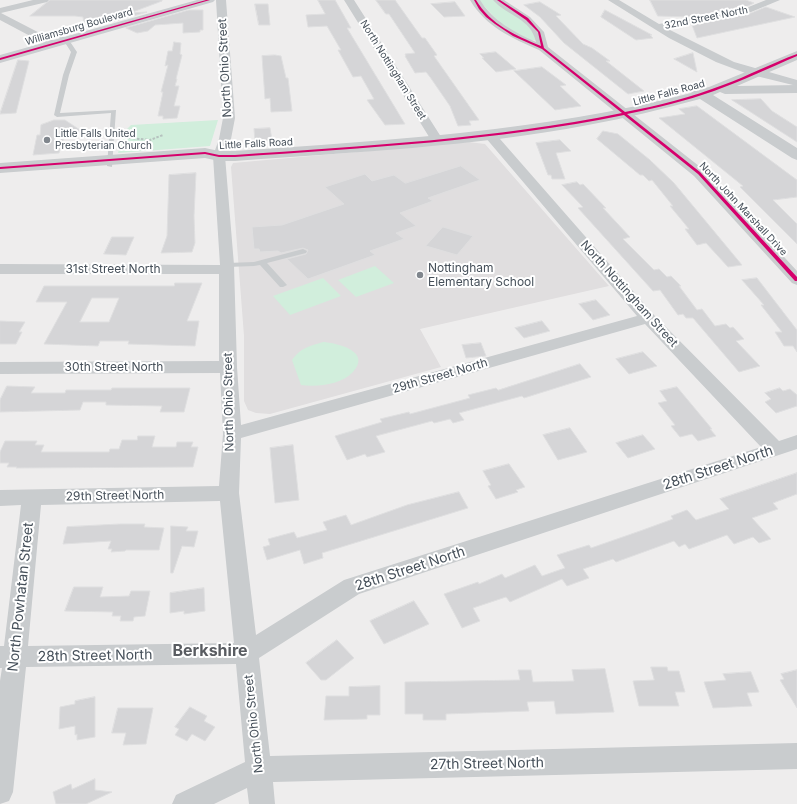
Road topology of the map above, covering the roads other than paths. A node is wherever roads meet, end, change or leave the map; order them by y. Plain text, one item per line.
1 (44, 0) edge
2 (193, 0) edge
3 (209, 0) edge
4 (221, 0) edge
5 (348, 0) edge
6 (475, 0) edge
7 (498, 0) edge
8 (613, 0) edge
9 (775, 0) edge
10 (0, 11) edge
11 (0, 16) edge
12 (658, 27) junction
13 (57, 41) junction
14 (543, 48) junction
15 (797, 49) edge
16 (0, 55) edge
17 (797, 55) edge
18 (0, 59) edge
19 (751, 71) junction
20 (797, 83) edge
21 (797, 89) edge
22 (699, 92) junction
23 (623, 112) junction
24 (489, 134) junction
25 (437, 140) junction
26 (797, 155) edge
27 (219, 156) junction
28 (110, 163) junction
29 (0, 168) edge
30 (0, 174) edge
31 (303, 251) dead end
32 (262, 262) junction
33 (227, 267) junction
34 (0, 269) edge
35 (797, 280) edge
36 (283, 285) dead end
37 (648, 318) junction
38 (228, 367) junction
39 (0, 368) edge
40 (232, 434) junction
41 (797, 442) edge
42 (775, 449) junction
43 (229, 493) junction
44 (0, 498) edge
45 (32, 498) junction
46 (247, 653) junction
47 (7, 658) edge
48 (797, 756) edge
49 (259, 770) junction
50 (0, 792) edge
51 (185, 804) edge
52 (262, 804) edge

1 - 10 street
2 - 13 main road, Williamsburg Boulevard
3 - 13 main road, Williamsburg Boulevard
4 - 27 street, North Ohio Street
5 - 25 street, North Nottingham Street
6 - 14 street, North John Marshall Drive
7 - 14 street
8 - 12 street
9 - 12 street, 32nd Street North
11 - 13 street
12 - 19 street
13 - 16 main road, Williamsburg Boulevard
13 - 18 main road, Williamsburg Boulevard
13 - 28 lane
14 - 23 street, North John Marshall Drive
15 - 19 street
17 - 19 street
19 - 20 street
19 - 22 street, Little Falls Road
21 - 22 street
22 - 23 street, Little Falls Road
22 - 26 street
23 - 24 street, Little Falls Road
23 - 35 street, North John Marshall Drive
24 - 25 street, Little Falls Road
24 - 37 street, North Nottingham Street
25 - 27 street, Little Falls Road
27 - 28 street, Little Falls Road
27 - 33 street, North Ohio Street
28 - 29 street, Little Falls Road
28 - 30 street, Little Falls Road
31 - 32 lane
32 - 33 lane
32 - 36 lane
33 - 34 street, 31st Street North
33 - 38 street, North Ohio Street
37 - 40 street, 29th Street North
37 - 42 street, North Nottingham Street
38 - 39 street, 30th Street North
38 - 40 street, North Ohio Street
40 - 43 street, North Ohio Street
41 - 42 street, 28th Street North
42 - 46 street, 28th Street North
43 - 45 street, 29th Street North
43 - 46 street, North Ohio Street
44 - 45 street, 29th Street North
45 - 47 street, North Powhatan Street
46 - 47 street, 28th Street North
46 - 49 street, North Ohio Street
47 - 50 street, North Powhatan Street
48 - 49 street, 27th Street North
49 - 51 street, 27th Street North
49 - 52 street, North Ohio Street

